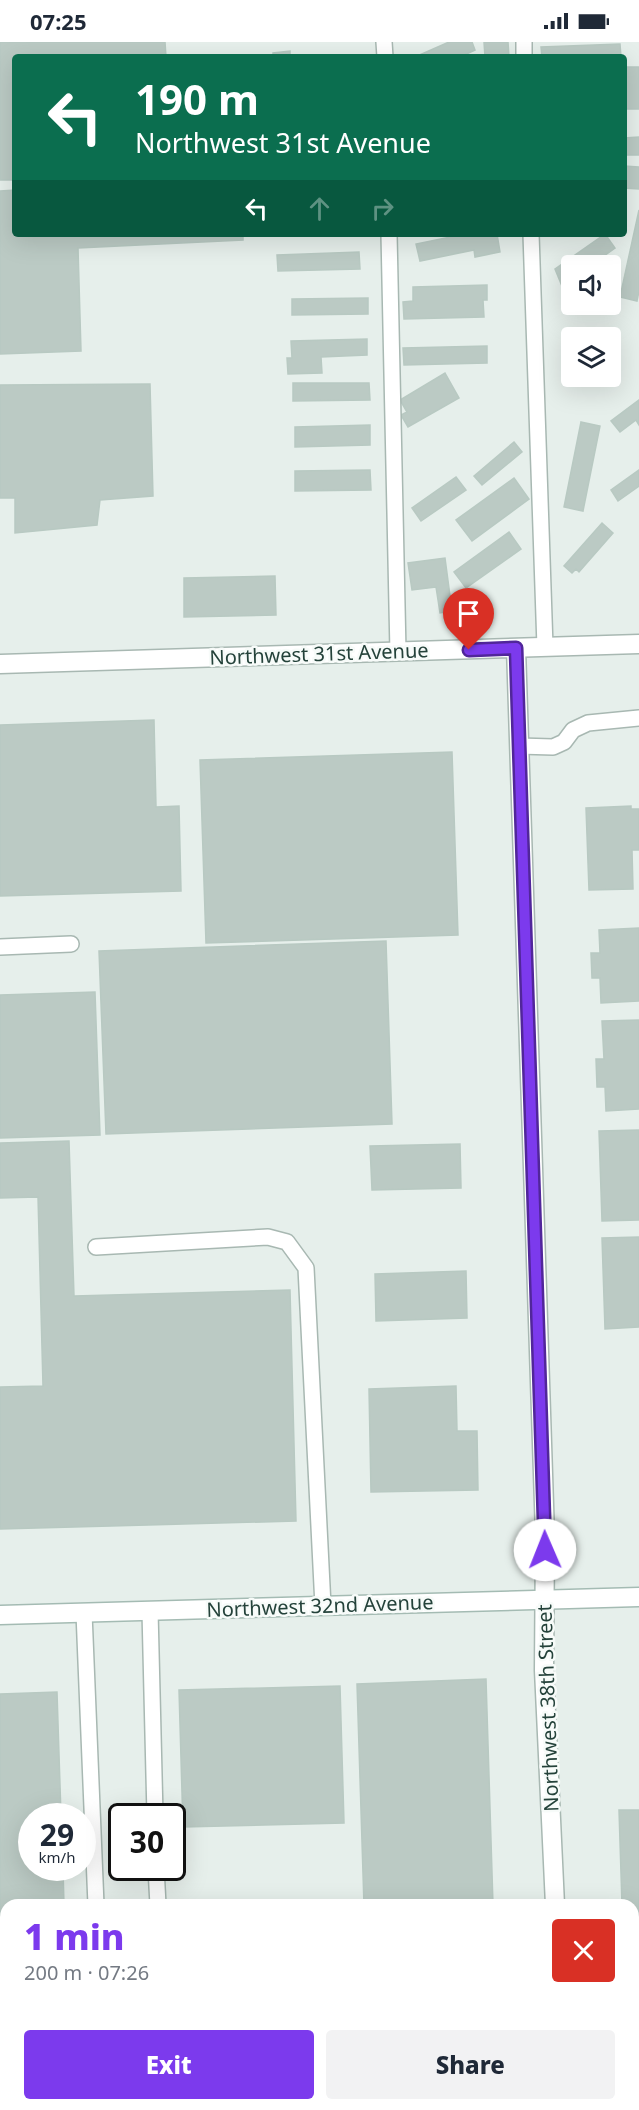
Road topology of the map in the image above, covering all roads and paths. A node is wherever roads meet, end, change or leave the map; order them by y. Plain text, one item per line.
1 (388, 237) edge
2 (531, 237) edge
3 (639, 644) edge
4 (545, 647) junction
5 (516, 648) junction
6 (398, 652) junction
7 (0, 664) edge
8 (639, 718) edge
9 (519, 746) junction
10 (71, 944) dead end
11 (0, 947) edge
12 (96, 1247) dead end
13 (639, 1597) edge
14 (545, 1600) junction
15 (323, 1606) junction
16 (150, 1611) junction
17 (84, 1613) junction
18 (0, 1615) edge
19 (155, 1803) edge
20 (157, 1881) edge
21 (96, 1899) edge
22 (158, 1899) edge
23 (555, 1899) edge

1 - 6 lane
2 - 4 lane
3 - 4 street, Northwest 31st Avenue
4 - 5 street, Northwest 31st Avenue
5 - 6 street, Northwest 31st Avenue
5 - 9 street, Northwest 38th Street
6 - 7 street, Northwest 31st Avenue
8 - 9 lane
9 - 14 street, Northwest 38th Street
10 - 11 lane
12 - 15 lane
13 - 14 street, Northwest 32nd Avenue
14 - 15 street, Northwest 32nd Avenue
14 - 23 street, Northwest 38th Street
15 - 16 street, Northwest 32nd Avenue
16 - 17 street, Northwest 32nd Avenue
16 - 19 lane
17 - 18 street, Northwest 32nd Avenue
17 - 21 lane
20 - 22 lane

